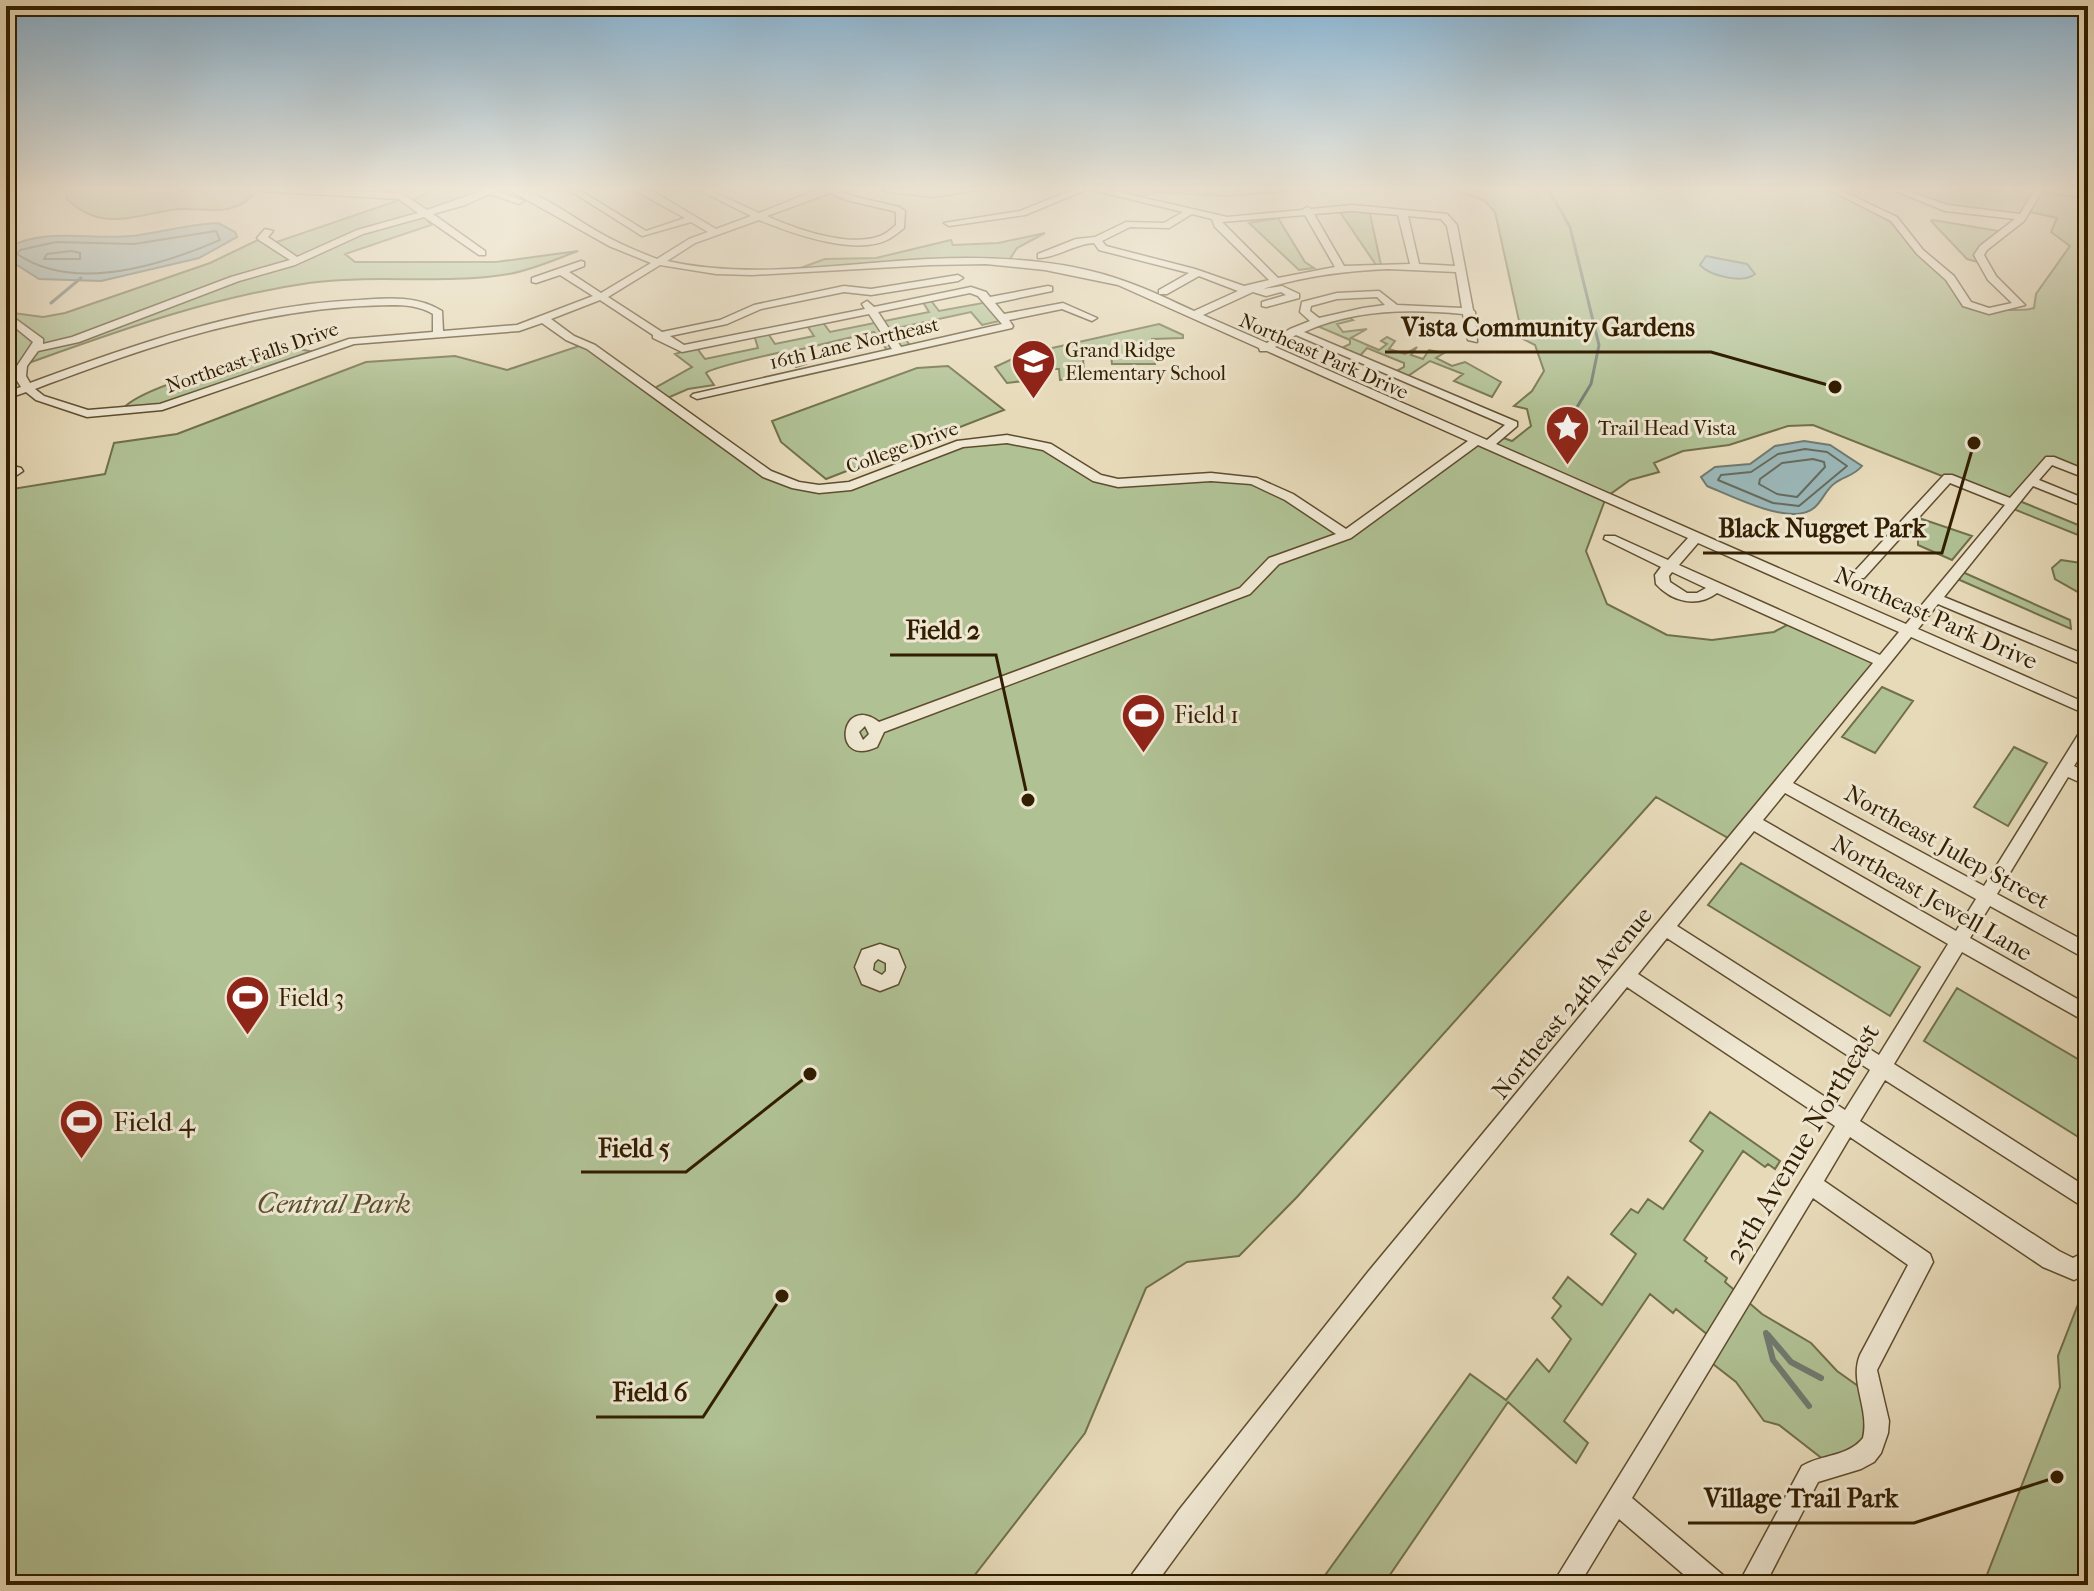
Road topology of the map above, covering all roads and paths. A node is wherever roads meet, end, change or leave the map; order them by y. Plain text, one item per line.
1 (293, 262) edge
2 (649, 262) edge
3 (651, 262) edge
4 (658, 262) edge
5 (933, 262) edge
6 (983, 262) edge
7 (1156, 262) edge
8 (1256, 262) edge
9 (1337, 262) edge
10 (1414, 262) edge
11 (1459, 262) edge
12 (1932, 262) edge
13 (1983, 262) edge
14 (581, 264) dead end
15 (655, 264) junction
16 (1415, 266) junction
17 (1340, 267) junction
18 (1460, 269) junction
19 (561, 271) junction
20 (1197, 273) junction
21 (958, 278) dead end
22 (536, 280) dead end
23 (1274, 280) junction
24 (1245, 288) junction
25 (1048, 289) dead end
26 (859, 292) junction
27 (1163, 292) dead end
28 (600, 297) junction
29 (988, 301) junction
30 (1266, 304) dead end
31 (1393, 307) junction
32 (871, 309) junction
33 (1470, 312) junction
34 (6, 315) edge
35 (1192, 315) junction
36 (1002, 318) junction
37 (1092, 318) dead end
38 (544, 319) junction
39 (1316, 321) junction
40 (12, 326) edge
41 (1294, 331) junction
42 (438, 332) junction
43 (657, 336) junction
44 (1473, 340) dead end
45 (37, 348) junction
46 (1265, 348) junction
47 (899, 351) junction
48 (27, 388) junction
49 (6, 396) edge
50 (697, 396) dead end
51 (1480, 442) junction
52 (2088, 475) edge
53 (2031, 481) junction
54 (2013, 504) junction
55 (2088, 504) edge
56 (1346, 535) junction
57 (1696, 537) junction
58 (1610, 539) dead end
59 (1670, 565) junction
60 (1859, 575) dead end
61 (1716, 586) junction
62 (1935, 598) junction
63 (1908, 630) junction
64 (1883, 662) junction
65 (2088, 662) edge
66 (2088, 710) edge
67 (878, 728) dead end
68 (2088, 731) edge
69 (2066, 769) junction
70 (2088, 780) edge
71 (1782, 784) junction
72 (1752, 822) junction
73 (1987, 896) junction
74 (1665, 927) junction
75 (1959, 941) junction
76 (2088, 952) edge
77 (1626, 976) junction
78 (2088, 1015) edge
79 (1880, 1066) junction
80 (1846, 1123) junction
81 (1810, 1183) junction
82 (2088, 1200) edge
83 (2081, 1265) edge
84 (1617, 1501) junction
85 (1140, 1585) edge
86 (1565, 1585) edge
87 (1715, 1585) edge
88 (1751, 1585) edge

1 - 45 street
2 - 15 street, Northeast Park Drive
3 - 15 street, Northeast Park Drive
4 - 15 street, Northeast Falls Drive
5 - 15 street, Northeast Park Drive
6 - 35 street, Northeast Park Drive
7 - 20 street
8 - 23 street
9 - 17 street
10 - 16 street
11 - 18 street
12 - 13 street
14 - 19 street
15 - 28 street, Northeast Falls Drive
16 - 17 street
16 - 18 street
17 - 23 street
18 - 33 street
19 - 22 street
19 - 28 street
20 - 24 street
20 - 27 street
21 - 26 street
23 - 24 street
24 - 30 street
24 - 35 street
25 - 29 street
26 - 32 street
26 - 43 street
28 - 38 street, Northeast Falls Drive
28 - 43 street
29 - 32 street
29 - 36 street
31 - 33 street
31 - 39 street
31 - 39 street
32 - 43 street
32 - 47 street
33 - 44 street
34 - 40 street
35 - 46 street, Northeast Park Drive
36 - 37 street
36 - 47 street, 16th Lane Northeast
38 - 42 street, Northeast Falls Drive
38 - 56 street, College Drive
39 - 41 street
40 - 45 street
41 - 46 street
41 - 51 street
42 - 48 street, Northeast Falls Drive
42 - 48 street
45 - 48 street
46 - 51 street, Northeast Park Drive
47 - 50 street, 16th Lane Northeast
48 - 49 street
51 - 56 street
51 - 57 street, Northeast Park Drive
52 - 53 street, Northeast 24th Avenue
53 - 54 street, Northeast 24th Avenue
53 - 55 street
54 - 60 street
54 - 62 street, Northeast 24th Avenue
56 - 67 street
57 - 59 street
57 - 63 street, Northeast Park Drive
58 - 59 street
59 - 61 street
59 - 61 street
61 - 64 street
62 - 63 street, Northeast 24th Avenue
62 - 65 street
63 - 64 street, Northeast 24th Avenue
63 - 66 street, Northeast Park Drive
64 - 71 street, Northeast 24th Avenue
68 - 69 street, 25th Avenue Northeast
69 - 70 street
69 - 73 street, 25th Avenue Northeast
71 - 72 street, Northeast 24th Avenue
71 - 73 street, Northeast Julep Street
72 - 74 street, Northeast 24th Avenue
72 - 75 street, Northeast Jewell Lane
73 - 75 street, 25th Avenue Northeast
73 - 76 street, Northeast Julep Street
74 - 77 street, Northeast 24th Avenue
74 - 79 street
75 - 78 street, Northeast Jewell Lane
75 - 79 street, 25th Avenue Northeast
77 - 80 street
77 - 85 street, Northeast 24th Avenue
79 - 80 street, 25th Avenue Northeast
79 - 82 street
80 - 81 street, 25th Avenue Northeast
80 - 83 street
81 - 84 street, 25th Avenue Northeast
81 - 88 street
84 - 86 street, 25th Avenue Northeast
84 - 87 street

